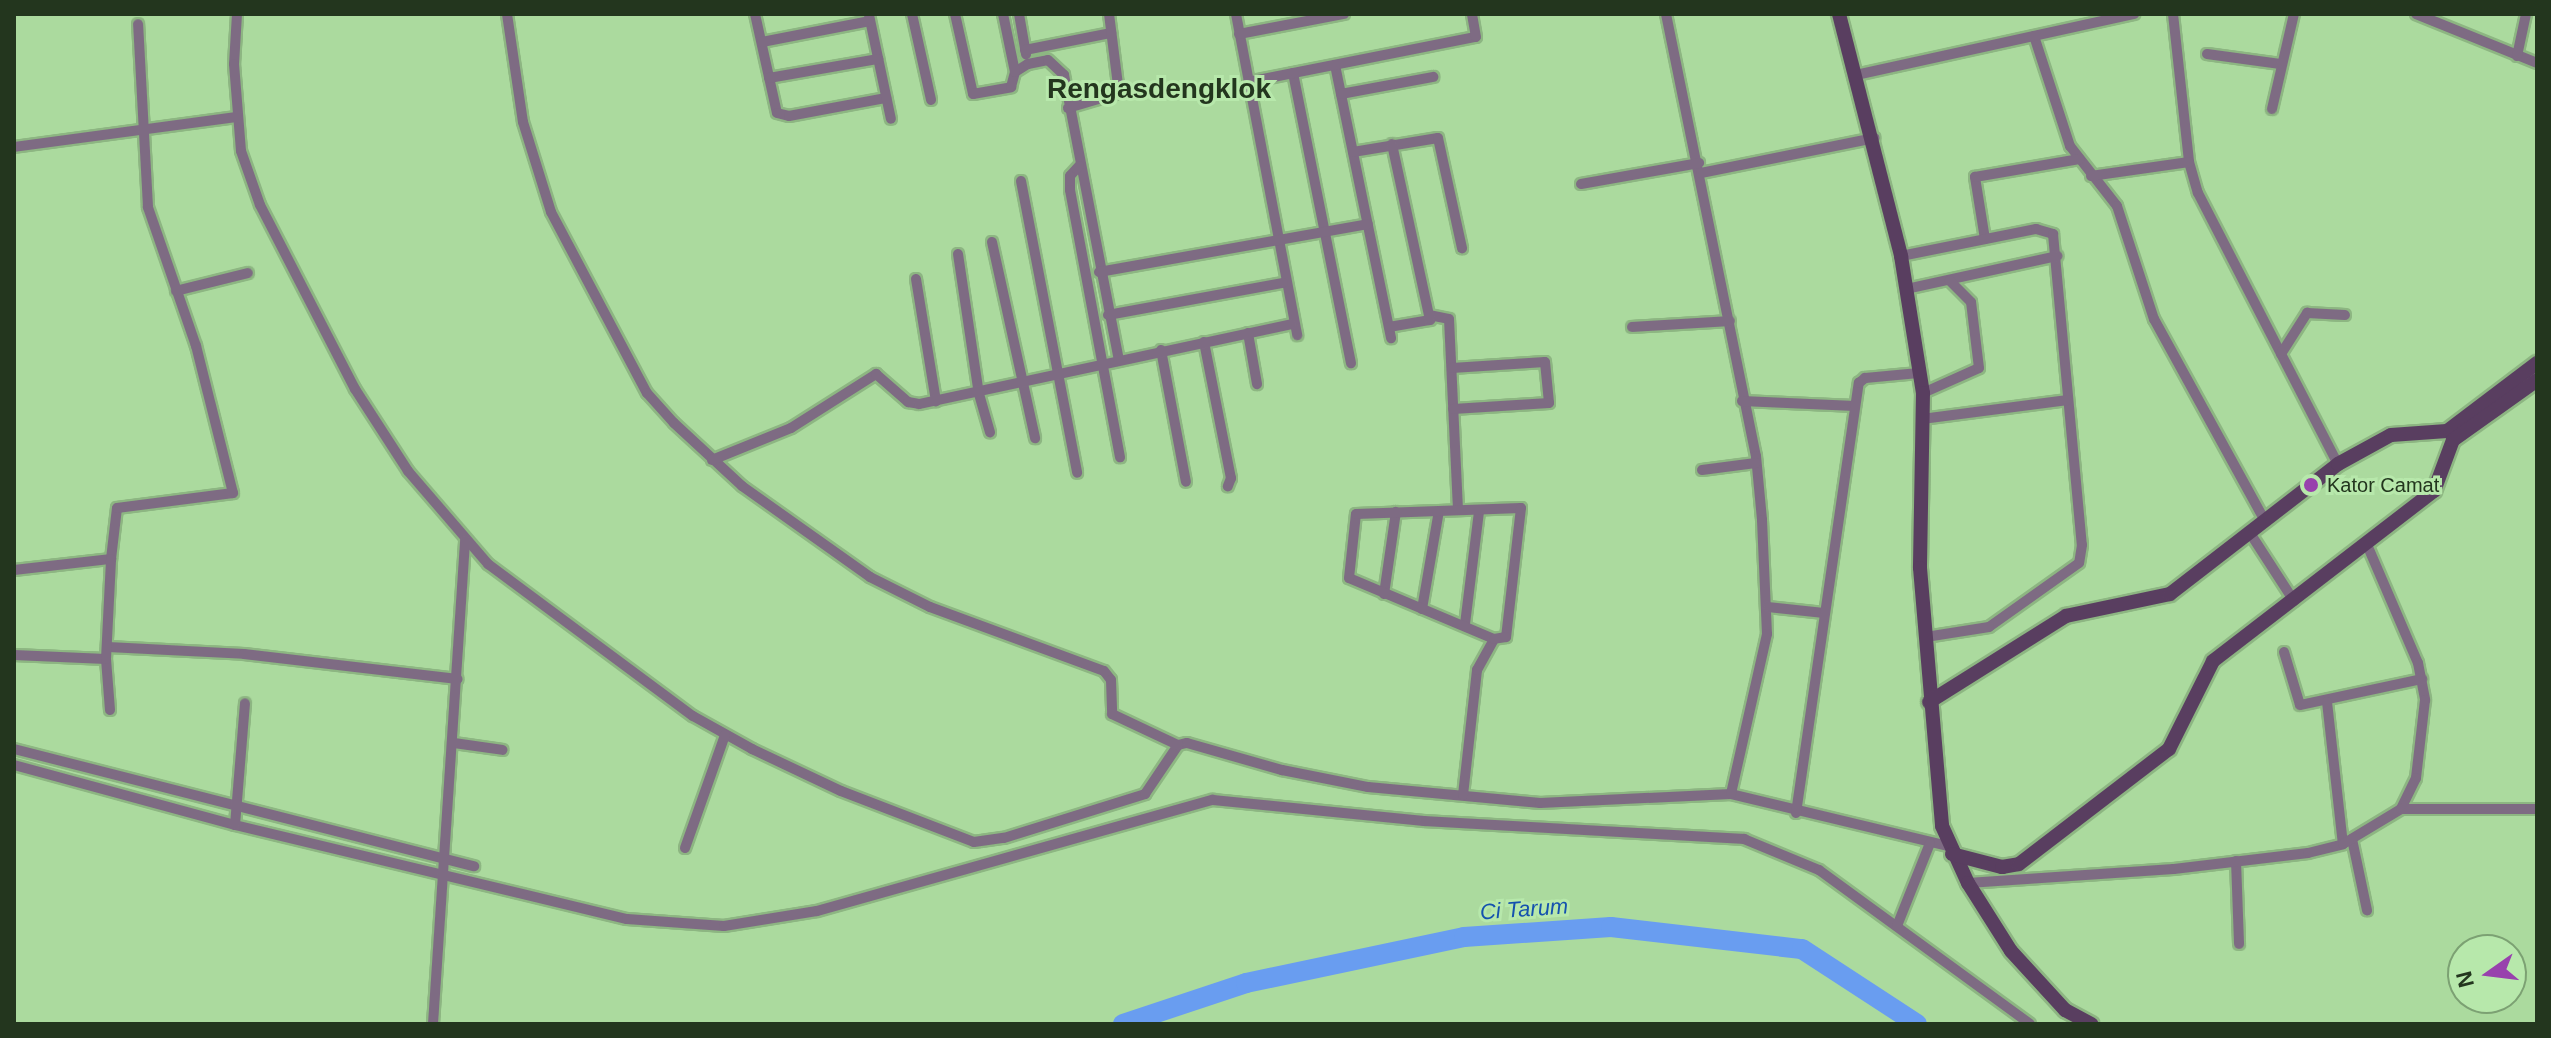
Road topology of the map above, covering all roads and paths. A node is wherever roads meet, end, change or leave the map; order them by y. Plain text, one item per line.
1 (237, 14) edge
2 (507, 14) edge
3 (755, 14) edge
4 (912, 14) edge
5 (955, 14) edge
6 (1003, 14) edge
7 (1019, 14) edge
8 (1109, 14) edge
9 (1236, 14) edge
10 (1344, 14) edge
11 (1472, 14) edge
12 (1666, 14) edge
13 (1839, 14) edge
14 (2134, 14) edge
15 (2173, 14) edge
16 (2294, 14) edge
17 (2416, 14) edge
18 (2526, 14) edge
19 (870, 17) edge
20 (138, 24) dead end
21 (1111, 33) junction
22 (1239, 34) junction
23 (2034, 36) junction
24 (762, 42) junction
25 (1025, 50) junction
26 (2207, 54) dead end
27 (2517, 56) junction
28 (878, 59) junction
29 (2537, 63) edge
30 (1028, 64) junction
31 (2280, 64) junction
32 (1335, 65) junction
33 (1015, 72) junction
34 (1293, 73) junction
35 (1856, 75) junction
36 (1433, 77) dead end
37 (769, 78) junction
38 (1248, 82) junction
39 (1341, 94) junction
40 (886, 98) junction
41 (931, 100) dead end
42 (1068, 108) junction
43 (2272, 109) dead end
44 (237, 117) junction
45 (891, 119) dead end
46 (141, 131) junction
47 (1874, 138) junction
48 (1392, 144) junction
49 (14, 147) edge
50 (1353, 152) junction
51 (2079, 159) junction
52 (2189, 162) junction
53 (1079, 166) junction
54 (1700, 168) junction
55 (2091, 176) junction
56 (1021, 181) dead end
57 (1581, 184) dead end
58 (1368, 224) junction
59 (1323, 231) junction
60 (1276, 239) junction
61 (1985, 239) junction
62 (992, 242) dead end
63 (1462, 248) dead end
64 (958, 254) dead end
65 (1901, 256) junction
66 (2057, 256) junction
67 (1099, 272) junction
68 (248, 273) dead end
69 (916, 279) dead end
70 (1950, 281) junction
71 (1283, 283) junction
72 (1906, 289) junction
73 (176, 291) junction
74 (1108, 315) junction
75 (1429, 315) junction
76 (2345, 315) dead end
77 (1730, 321) junction
78 (1291, 324) junction
79 (1632, 327) dead end
80 (1248, 333) junction
81 (1297, 335) dead end
82 (1204, 342) junction
83 (1161, 350) junction
84 (2281, 354) junction
85 (1119, 360) junction
86 (1351, 363) dead end
87 (2537, 363) edge
88 (1102, 364) junction
89 (1452, 368) junction
90 (1919, 373) junction
91 (1059, 377) junction
92 (2537, 380) edge
93 (1021, 384) junction
94 (1257, 384) dead end
95 (1923, 393) junction
96 (979, 394) junction
97 (2068, 400) junction
98 (936, 401) junction
99 (1742, 401) junction
100 (1855, 406) junction
101 (1453, 409) junction
102 (1922, 419) junction
103 (990, 432) dead end
104 (2450, 436) junction
105 (1035, 438) dead end
106 (1120, 457) dead end
107 (712, 460) junction
108 (1756, 463) junction
109 (2338, 464) junction
110 (1702, 470) dead end
111 (1077, 473) dead end
112 (1186, 482) dead end
113 (1228, 486) dead end
114 (1458, 510) junction
115 (1439, 511) junction
116 (1479, 511) junction
117 (1396, 512) junction
118 (2265, 521) junction
119 (2250, 533) junction
120 (465, 540) junction
121 (2368, 547) junction
122 (111, 559) junction
123 (14, 570) edge
124 (1384, 594) junction
125 (2294, 601) junction
126 (1768, 607) junction
127 (1422, 609) junction
128 (1824, 613) junction
129 (1465, 624) junction
130 (1926, 637) junction
131 (1494, 639) junction
132 (108, 647) junction
133 (2284, 652) dead end
134 (14, 655) edge
135 (106, 659) junction
136 (458, 679) junction
137 (2422, 679) junction
138 (1929, 702) junction
139 (2327, 702) junction
140 (245, 703) dead end
141 (110, 710) dead end
142 (725, 735) junction
143 (454, 743) junction
144 (1178, 745) junction
145 (14, 749) edge
146 (503, 750) dead end
147 (14, 765) edge
148 (1731, 794) junction
149 (1463, 795) junction
150 (237, 806) junction
151 (2401, 809) junction
152 (2537, 809) edge
153 (1796, 813) junction
154 (235, 825) junction
155 (2348, 841) junction
156 (1930, 843) junction
157 (685, 848) dead end
158 (1950, 850) junction
159 (444, 860) junction
160 (2236, 861) junction
161 (474, 866) dead end
162 (443, 876) junction
163 (1968, 883) junction
164 (2367, 910) dead end
165 (1897, 926) junction
166 (2239, 944) dead end
167 (2063, 1017) edge
168 (433, 1024) edge
169 (2030, 1024) edge
170 (2091, 1024) edge

1 - 44 street
2 - 107 street
3 - 24 street
4 - 41 street
5 - 33 street
6 - 33 street
7 - 25 street
8 - 21 street
9 - 22 street
10 - 22 street
11 - 32 street
12 - 54 street
13 - 35 street
14 - 23 street
15 - 52 street
16 - 31 street
17 - 27 street
18 - 27 street
19 - 24 street
19 - 28 street
20 - 46 street
21 - 25 street
21 - 42 street
22 - 38 street
23 - 35 street
23 - 51 street
24 - 37 street
25 - 30 street
26 - 31 street
27 - 29 street
28 - 37 street
28 - 40 street
30 - 33 street
30 - 42 street
31 - 43 street
32 - 34 street
32 - 39 street
34 - 38 street
34 - 59 street
35 - 47 street
36 - 39 street
37 - 40 street
38 - 60 street
39 - 50 street
40 - 45 street
42 - 53 street
44 - 46 street
44 - 120 street
46 - 49 street
46 - 73 street
47 - 54 street
47 - 65 street
48 - 50 street
48 - 63 street
48 - 75 street
50 - 58 street
51 - 55 street
51 - 61 street
52 - 55 street
52 - 84 street
53 - 67 street
53 - 88 street
54 - 57 street
54 - 77 street
55 - 118 street
56 - 91 street
58 - 59 street
58 - 75 street
59 - 60 street
59 - 86 street
60 - 67 street
60 - 71 street
61 - 65 street
61 - 66 street
62 - 93 street
64 - 96 street
65 - 72 street
66 - 70 street
66 - 97 street
67 - 74 street
68 - 73 street
69 - 98 street
70 - 72 street
70 - 95 street
71 - 74 street
71 - 78 street
72 - 90 street
73 - 122 street
74 - 85 street
75 - 89 street
76 - 84 street
77 - 79 street
77 - 99 street
78 - 80 street
78 - 81 street
80 - 82 street
80 - 94 street
82 - 83 street
82 - 113 street
83 - 85 street
83 - 112 street
84 - 109 street
85 - 88 street
87 - 104 street
88 - 91 street
88 - 106 street
89 - 101 street
89 - 101 street
90 - 95 street
90 - 100 street
91 - 93 street
91 - 111 street
92 - 104 street
93 - 96 street
93 - 105 street
95 - 102 street
96 - 98 street
96 - 103 street
97 - 102 street
97 - 130 street
98 - 107 street
99 - 100 street
99 - 108 street
100 - 128 street
101 - 114 street
102 - 130 street
104 - 109 street
104 - 121 street
107 - 144 street
108 - 110 street
108 - 126 street
109 - 118 street
114 - 115 street
114 - 116 street
115 - 117 street
115 - 127 street
116 - 129 street
116 - 131 street
117 - 124 street
117 - 124 street
118 - 119 street
119 - 125 street
119 - 138 street
120 - 136 street
120 - 142 street
121 - 125 street
121 - 137 street
122 - 123 street
122 - 132 street
124 - 127 street
125 - 158 street
126 - 128 street
126 - 148 street
127 - 129 street
128 - 153 street
129 - 131 street
130 - 138 street
131 - 149 street
132 - 135 street
132 - 136 street
133 - 139 street
134 - 135 street
135 - 141 street
136 - 143 street
137 - 139 street
137 - 151 street
138 - 158 street
139 - 155 street
140 - 150 street
142 - 144 street
142 - 157 street
143 - 146 street
143 - 159 street
144 - 149 street
145 - 150 street
147 - 154 street
148 - 149 street
148 - 153 street
150 - 154 street
150 - 159 street
151 - 152 street
151 - 155 street
153 - 156 street
154 - 162 street
155 - 160 street
155 - 164 street
156 - 158 street
156 - 165 street
158 - 163 street
159 - 161 street
159 - 162 street
160 - 163 street
160 - 166 street
162 - 165 street
162 - 168 street
163 - 167 street
165 - 169 street
167 - 170 street

